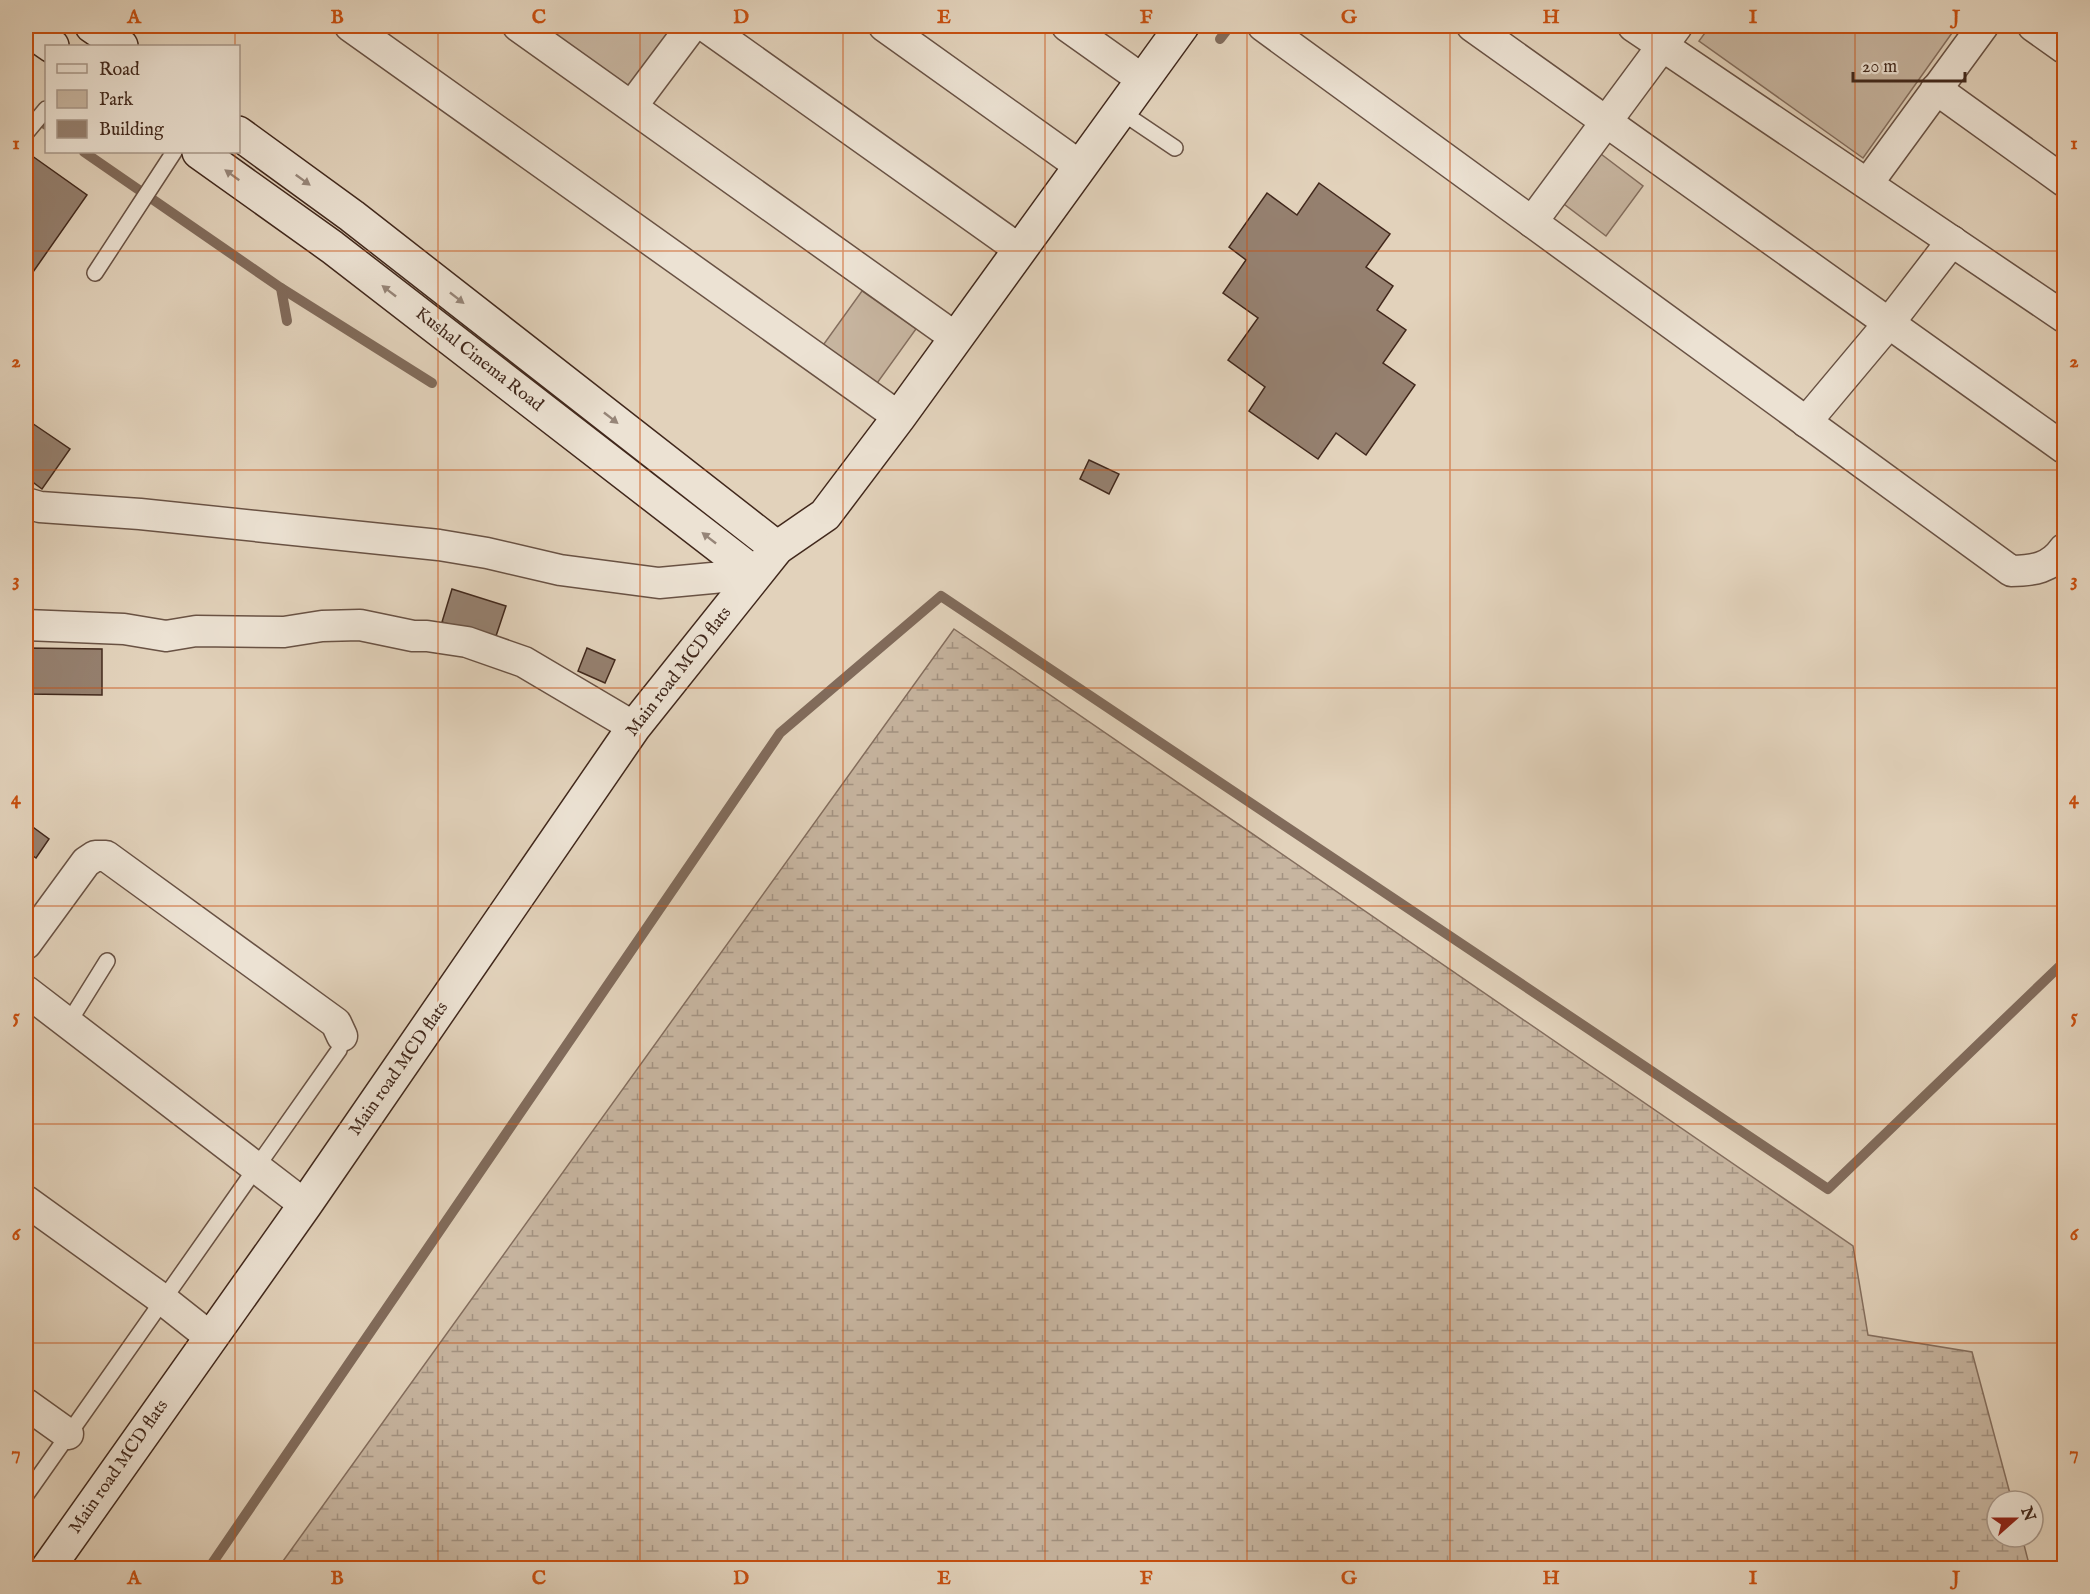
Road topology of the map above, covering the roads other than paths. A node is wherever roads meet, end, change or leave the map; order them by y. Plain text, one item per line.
1 (92, 26) edge
2 (350, 26) edge
3 (518, 26) edge
4 (692, 26) edge
5 (705, 26) edge
6 (884, 26) edge
7 (1066, 26) edge
8 (1182, 26) edge
9 (1263, 26) edge
10 (1472, 26) edge
11 (1633, 26) edge
12 (1983, 26) edge
13 (2033, 26) edge
14 (26, 28) edge
15 (1669, 36) edge
16 (51, 45) edge
17 (120, 45) edge
18 (2064, 48) edge
19 (1143, 80) junction
20 (1936, 89) junction
21 (632, 106) junction
22 (45, 110) edge
23 (1120, 111) junction
24 (1606, 122) junction
25 (26, 133) edge
26 (240, 134) edge
27 (1175, 148) dead end
28 (173, 153) edge
29 (200, 153) edge
30 (1080, 166) junction
31 (2064, 181) edge
32 (1868, 183) junction
33 (352, 216) junction
34 (1532, 222) junction
35 (1952, 241) junction
36 (332, 247) junction
37 (1020, 250) junction
38 (94, 273) dead end
39 (2064, 317) edge
40 (1888, 323) junction
41 (956, 338) junction
42 (899, 417) junction
43 (1806, 422) junction
44 (2064, 448) edge
45 (26, 503) edge
46 (777, 548) junction
47 (2064, 549) edge
48 (755, 574) junction
49 (26, 625) edge
50 (634, 727) junction
51 (26, 944) edge
52 (107, 961) dead end
53 (26, 991) edge
54 (69, 1022) junction
55 (342, 1036) joint
56 (257, 1167) junction
57 (26, 1201) edge
58 (305, 1204) junction
59 (162, 1299) junction
60 (210, 1337) junction
61 (26, 1404) edge
62 (68, 1434) junction
63 (26, 1495) edge
64 (48, 1569) edge

1 - 17 street
2 - 42 street
3 - 21 street
4 - 21 street
5 - 37 street
6 - 30 street
7 - 19 street
8 - 19 street, Main road MCD flats
9 - 34 street
10 - 24 street
11 - 15 street
12 - 20 street
13 - 18 street
14 - 16 street
15 - 24 street
15 - 32 street
19 - 23 street, Main road MCD flats
20 - 31 street
20 - 32 street
21 - 41 street
22 - 25 lane
23 - 27 lane
23 - 30 street, Main road MCD flats
24 - 34 street
24 - 40 street
26 -> 33 street, Kushal Cinema Road
28 - 38 lane
36 -> 29 street, Kushal Cinema Road
30 - 37 street, Main road MCD flats
32 - 35 street
33 - 36 street
33 -> 46 street, Kushal Cinema Road
34 - 43 street
35 - 39 street
35 - 40 street
48 -> 36 street, Kushal Cinema Road
37 - 41 street, Main road MCD flats
40 - 43 street
40 - 44 street
41 - 42 street, Main road MCD flats
42 - 46 street, Main road MCD flats
43 - 47 street
45 - 48 street
46 - 48 street, Main road MCD flats
48 - 50 street, Main road MCD flats
49 - 50 street
50 - 58 street, Main road MCD flats
51 - 55 street
52 - 54 lane
53 - 54 street
54 - 56 street
55 - 56 lane
56 - 58 street
56 - 59 lane
57 - 59 street
58 - 60 street, Main road MCD flats
59 - 60 street
59 - 62 lane
60 - 64 street, Main road MCD flats
61 - 62 street
62 - 63 lane

